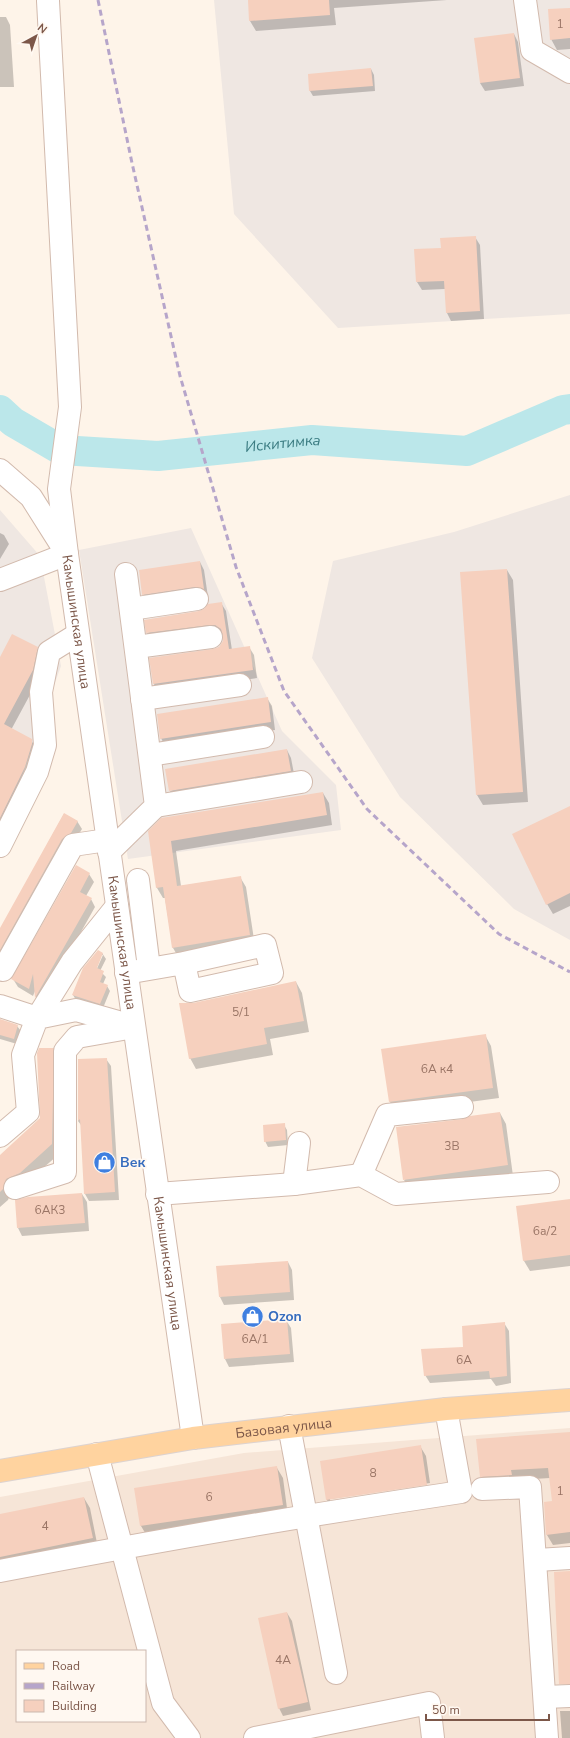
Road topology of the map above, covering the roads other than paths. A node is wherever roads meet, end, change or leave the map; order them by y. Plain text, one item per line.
1 (525, 0) edge
2 (48, 1) edge
3 (570, 72) edge
4 (3, 476) edge
5 (67, 554) junction
6 (126, 574) dead end
7 (0, 580) edge
8 (197, 599) dead end
9 (131, 609) junction
10 (78, 634) junction
11 (211, 637) dead end
12 (136, 647) junction
13 (240, 685) dead end
14 (142, 699) junction
15 (263, 737) dead end
16 (150, 755) junction
17 (301, 782) dead end
18 (156, 806) junction
19 (0, 846) edge
20 (108, 846) junction
21 (138, 880) dead end
22 (117, 906) junction
23 (184, 963) dead end
24 (149, 968) junction
25 (3, 970) dead end
26 (126, 973) junction
27 (0, 1006) edge
28 (37, 1018) junction
29 (134, 1027) junction
30 (462, 1107) dead end
31 (0, 1136) edge
32 (299, 1143) dead end
33 (361, 1175) junction
34 (548, 1182) dead end
35 (294, 1184) junction
36 (15, 1188) dead end
37 (158, 1194) junction
38 (570, 1400) edge
39 (446, 1409) junction
40 (290, 1426) junction
41 (193, 1438) junction
42 (97, 1454) junction
43 (0, 1471) edge
44 (482, 1489) dead end
45 (305, 1515) junction
46 (121, 1547) junction
47 (570, 1558) edge
48 (537, 1560) junction
49 (0, 1571) edge
50 (336, 1673) dead end
51 (570, 1696) edge
52 (545, 1697) junction
53 (189, 1738) edge
54 (255, 1738) edge
55 (434, 1738) edge
56 (547, 1738) edge

1 - 3 street
2 - 5 street
4 - 5 street, Камышинская улица
5 - 7 street
5 - 10 street, Камышинская улица
6 - 9 street
8 - 9 street
9 - 12 street
10 - 19 street
10 - 20 street, Камышинская улица
11 - 12 street
12 - 14 street
13 - 14 street
14 - 16 street
15 - 16 street
16 - 18 street
17 - 18 street
18 - 20 street
20 - 22 street, Камышинская улица
20 - 25 street
21 - 24 street
22 - 26 street, Камышинская улица
22 - 28 street
23 - 24 street
24 - 26 street
26 - 29 street, Камышинская улица
27 - 28 street
28 - 29 street
28 - 31 street
29 - 36 street
29 - 37 street, Камышинская улица
30 - 33 street
32 - 35 street
33 - 34 street
33 - 35 street
35 - 37 street
37 - 41 street, Камышинская улица
38 - 39 main road, Базовая улица
39 - 40 main road, Базовая улица
39 - 45 street
40 - 41 main road, Базовая улица
40 - 45 street
41 - 42 main road, Базовая улица
42 - 43 main road, Базовая улица
42 - 46 street
44 - 48 street
45 - 46 street
45 - 50 street
46 - 49 street
46 - 53 street
47 - 48 street
48 - 52 street
51 - 52 street
52 - 56 street
54 - 55 street

